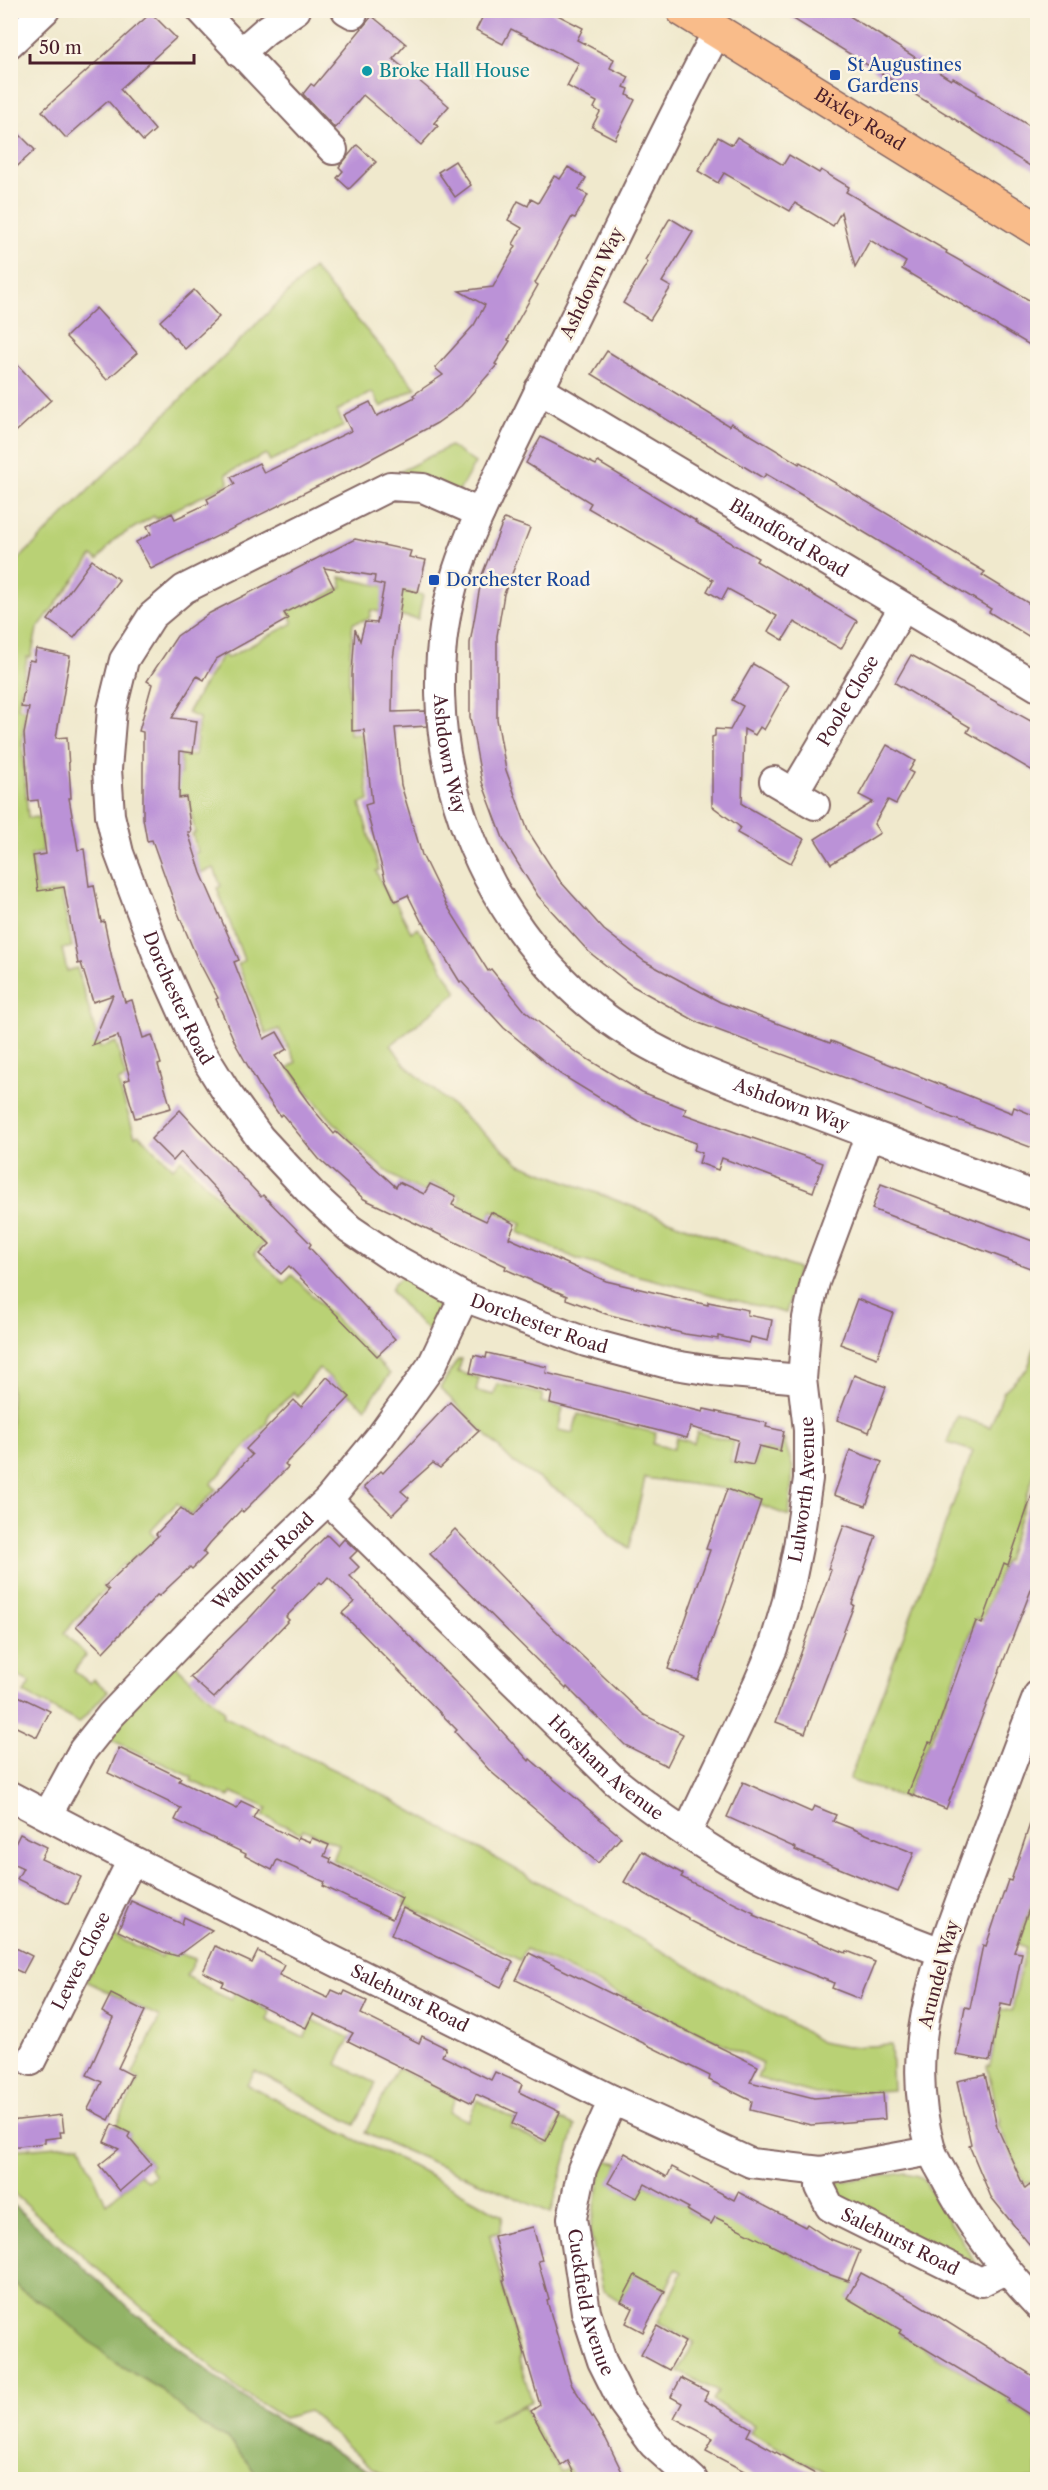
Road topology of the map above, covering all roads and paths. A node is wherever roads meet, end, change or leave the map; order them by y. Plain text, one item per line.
1 (45, 10) edge
2 (201, 10) edge
3 (296, 10) edge
4 (683, 10) edge
5 (717, 32) junction
6 (10, 43) edge
7 (240, 53) junction
8 (333, 150) dead end
9 (1038, 230) edge
10 (539, 389) junction
11 (480, 513) junction
12 (903, 608) junction
13 (1038, 687) edge
14 (794, 793) dead end
15 (870, 1134) junction
16 (1038, 1197) edge
17 (464, 1297) junction
18 (802, 1380) junction
19 (328, 1500) junction
20 (1038, 1695) edge
21 (10, 1796) edge
22 (48, 1814) junction
23 (687, 1833) junction
24 (132, 1860) junction
25 (941, 1952) junction
26 (31, 2061) dead end
27 (614, 2100) junction
28 (931, 2151) junction
29 (821, 2171) junction
30 (1005, 2270) junction
31 (1038, 2305) edge
32 (693, 2480) edge

1 - 6 street
2 - 7 street
3 - 7 street
4 - 5 main road, Bixley Road
5 - 9 main road, Bixley Road
5 - 10 street, Ashdown Way
7 - 8 street
10 - 11 street, Ashdown Way
10 - 12 street, Blandford Road
11 - 15 street, Ashdown Way
11 - 17 street, Dorchester Road
12 - 13 street, Blandford Road
12 - 14 street, Poole Close
15 - 16 street, Ashdown Way
15 - 18 street, Lulworth Avenue
17 - 18 street, Dorchester Road
17 - 19 street, Wadhurst Road
18 - 23 street, Lulworth Avenue
19 - 22 street, Wadhurst Road
19 - 23 street, Horsham Avenue
20 - 25 street, Arundel Way
21 - 22 street, Salehurst Road
22 - 24 street, Salehurst Road
23 - 25 street, Horsham Avenue
24 - 26 street, Lewes Close
24 - 27 street, Salehurst Road
25 - 28 street, Arundel Way
27 - 29 street, Salehurst Road
27 - 32 street, Cuckfield Avenue
28 - 29 street, Salehurst Road
28 - 30 street, Arundel Way
29 - 30 street, Salehurst Road
30 - 31 street, Arundel Way

